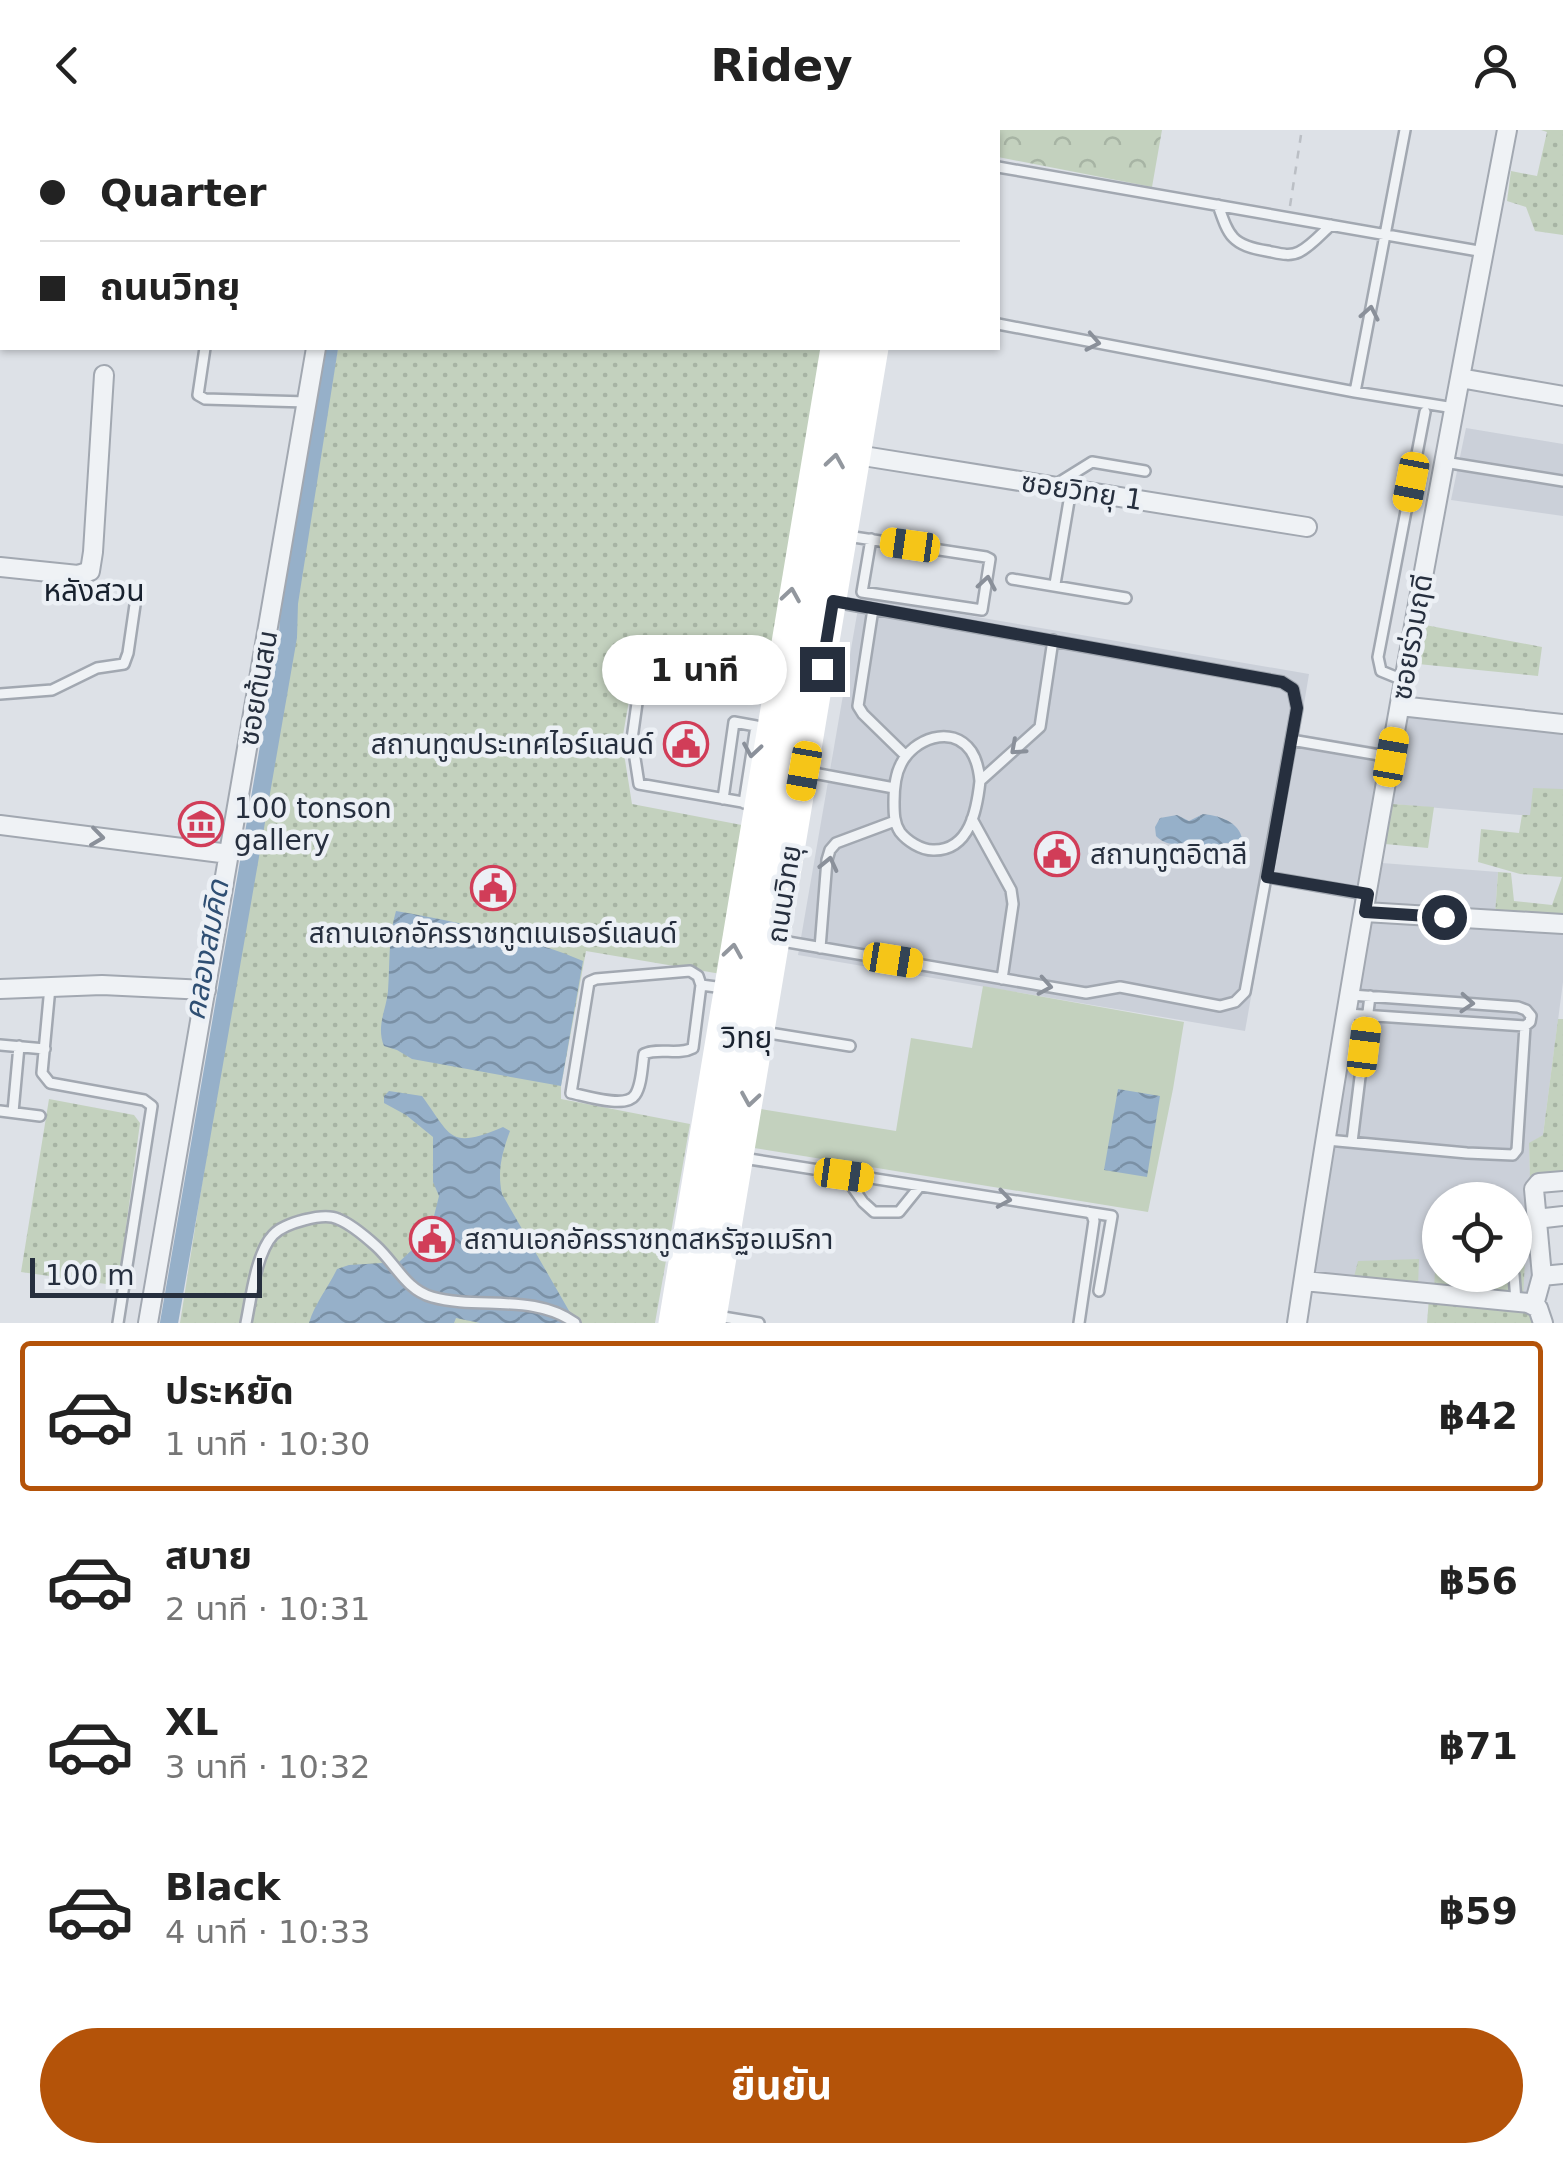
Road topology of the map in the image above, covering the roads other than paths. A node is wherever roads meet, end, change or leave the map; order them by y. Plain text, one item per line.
1 (1405, 130) edge
2 (1507, 130) edge
3 (1000, 167) edge
4 (1218, 205) junction
5 (1331, 225) junction
6 (1385, 234) junction
7 (1484, 252) junction
8 (1000, 324) edge
9 (205, 350) edge
10 (316, 350) edge
11 (833, 350) edge
12 (854, 350) edge
13 (876, 350) edge
14 (104, 375) dead end
15 (1460, 378) junction
16 (1355, 392) junction
17 (1563, 396) edge
18 (306, 402) junction
19 (1454, 408) junction
20 (1425, 412) dead end
21 (857, 455) junction
22 (1444, 462) junction
23 (1144, 471) dead end
24 (1563, 481) edge
25 (1062, 488) junction
26 (1307, 526) dead end
27 (844, 535) junction
28 (871, 540) junction
29 (0, 567) edge
30 (1012, 579) dead end
31 (1055, 584) junction
32 (136, 598) dead end
33 (1126, 598) dead end
34 (833, 601) junction
35 (873, 608) junction
36 (1053, 640) junction
37 (643, 660) dead end
38 (1405, 680) junction
39 (0, 694) edge
40 (1400, 706) junction
41 (1563, 724) edge
42 (1291, 740) junction
43 (906, 756) junction
44 (1391, 757) junction
45 (804, 771) junction
46 (980, 780) junction
47 (894, 788) junction
48 (723, 799) junction
49 (751, 804) junction
50 (972, 819) junction
51 (895, 821) junction
52 (0, 825) edge
53 (230, 854) junction
54 (1267, 877) junction
55 (773, 898) junction
56 (1366, 903) junction
57 (1563, 924) edge
58 (766, 939) junction
59 (820, 948) junction
60 (1002, 979) junction
61 (50, 987) junction
62 (714, 987) junction
63 (0, 989) edge
64 (206, 990) junction
65 (1350, 995) junction
66 (1370, 996) junction
67 (1347, 1014) junction
68 (1368, 1015) junction
69 (1525, 1026) junction
70 (760, 1032) junction
71 (0, 1045) edge
72 (19, 1046) junction
73 (850, 1046) dead end
74 (45, 1049) junction
75 (0, 1111) edge
76 (13, 1112) junction
77 (40, 1116) dead end
78 (1326, 1140) junction
79 (1352, 1142) junction
80 (741, 1152) junction
81 (717, 1175) junction
82 (844, 1175) junction
83 (1563, 1181) edge
84 (920, 1186) junction
85 (1088, 1212) junction
86 (1563, 1216) edge
87 (1536, 1219) junction
88 (1563, 1274) edge
89 (1542, 1276) junction
90 (1304, 1281) junction
91 (1099, 1291) dead end
92 (1521, 1292) edge
93 (1525, 1303) junction
94 (706, 1321) edge
95 (118, 1323) edge
96 (148, 1323) edge
97 (246, 1323) edge
98 (575, 1323) edge
99 (671, 1323) edge
100 (759, 1323) edge
101 (1079, 1323) edge
102 (1297, 1323) edge
103 (1543, 1323) edge

1 - 6 lane
2 - 7 street, ซอยร่วมฤดี
3 - 4 lane
4 - 5 lane
4 - 5 lane
5 - 6 lane
6 - 7 lane
16 -> 6 lane
7 - 15 street, ซอยร่วมฤดี
8 -> 16 lane
9 - 18 lane
10 - 18 street, ซอยต้นสน
49 -> 11 main road, ถนนวิทยุ
55 -> 12 main road, ถนนวิทยุ
13 - 21 main road, ถนนวิทยุ
14 - 29 street
15 - 17 street
15 - 19 street, ซอยร่วมฤดี
16 - 19 lane
18 - 53 street, ซอยต้นสน
19 - 22 street, ซอยร่วมฤดี
20 - 38 lane
21 - 25 street, ซอยวิทยุ 1
21 - 27 main road, ถนนวิทยุ
22 - 24 lane
22 - 38 street, ซอยร่วมฤดี
23 - 25 lane
25 - 26 street, ซอยวิทยุ 1
25 - 31 lane
27 - 28 lane
27 - 34 main road, ถนนวิทยุ
28 -> 28 lane
30 - 31 lane
31 - 33 lane
32 - 39 lane
34 - 35 lane
34 - 45 main road, ถนนวิทยุ
35 - 36 lane
35 - 43 lane
36 - 42 lane
36 -> 46 lane
37 - 48 lane
38 - 40 street, ซอยร่วมฤดี
40 - 41 street
40 - 44 street, ซอยร่วมฤดี
42 - 44 lane
42 - 54 lane
43 - 46 lane
43 - 47 lane
44 - 56 street, ซอยร่วมฤดี
45 - 47 lane
45 - 55 main road, ถนนวิทยุ
46 - 50 lane
47 - 51 lane
48 - 49 lane
48 -> 49 lane
62 -> 49 main road, ถนนวิทยุ
50 - 51 lane
50 - 60 lane
59 -> 51 lane
52 -> 53 street
53 - 64 street, ซอยต้นสน
54 - 56 lane
60 -> 54 lane
55 - 58 main road, ถนนวิทยุ
56 - 57 street
56 - 65 street, ซอยร่วมฤดี
58 - 59 lane
58 - 70 main road, ถนนวิทยุ
58 - 81 main road, ถนนวิทยุ
59 - 60 lane
61 - 63 street
61 - 64 street
61 - 74 lane
62 - 62 lane
62 - 99 main road, ถนนวิทยุ
64 - 96 street, ซอยต้นสน
65 - 66 lane
65 - 67 street, ซอยร่วมฤดี
66 - 68 lane
66 -> 69 lane
67 - 68 lane
67 - 78 street, ซอยร่วมฤดี
68 - 69 lane
68 - 79 lane
69 - 79 lane
70 - 73 lane
70 -> 80 main road, ถนนวิทยุ
71 - 72 lane
72 - 74 lane
72 - 76 lane
74 - 95 lane
75 - 76 lane
76 - 77 lane
78 - 79 lane
78 - 90 street, ซอยร่วมฤดี
80 - 81 main road
80 - 82 lane
80 - 94 main road, ถนนวิทยุ
81 - 94 main road, ถนนวิทยุ
82 - 84 lane
82 - 84 lane
83 - 87 street
84 -> 85 lane
85 - 91 lane
85 - 101 lane
86 - 87 street
87 - 89 street
88 - 89 street
89 - 93 street
90 - 93 street
90 - 102 street, ซอยร่วมฤดี
92 - 93 lane
93 - 103 street
94 - 100 lane
97 - 98 lane

